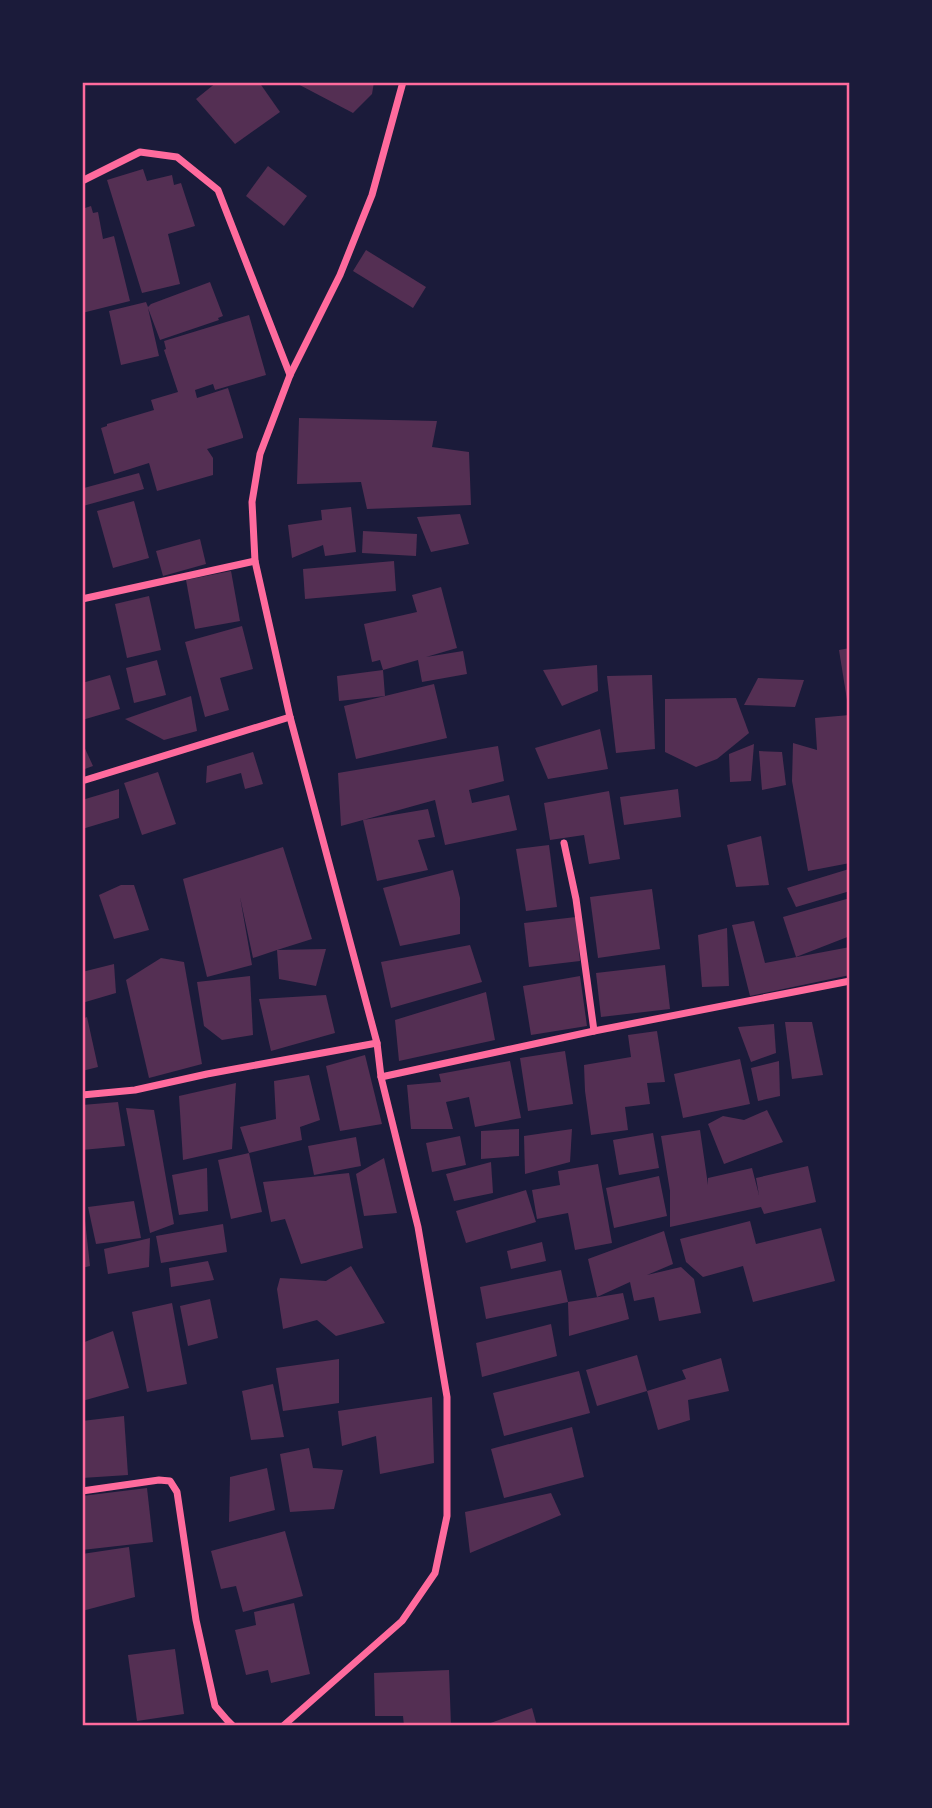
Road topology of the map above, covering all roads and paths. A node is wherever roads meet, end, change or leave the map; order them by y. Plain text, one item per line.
1 (403, 82) edge
2 (82, 181) edge
3 (290, 375) junction
4 (255, 561) junction
5 (82, 599) edge
6 (290, 717) junction
7 (82, 781) edge
8 (564, 843) dead end
9 (850, 981) edge
10 (594, 1031) junction
11 (377, 1043) junction
12 (381, 1077) junction
13 (82, 1095) edge
14 (82, 1491) edge
15 (233, 1726) edge
16 (283, 1726) edge

1 - 3 street
2 - 3 street
3 - 4 street
4 - 5 street
4 - 6 street
6 - 7 street
6 - 11 street
8 - 10 street
9 - 10 street
10 - 12 street
11 - 12 street
11 - 13 street
12 - 16 street
14 - 15 street

